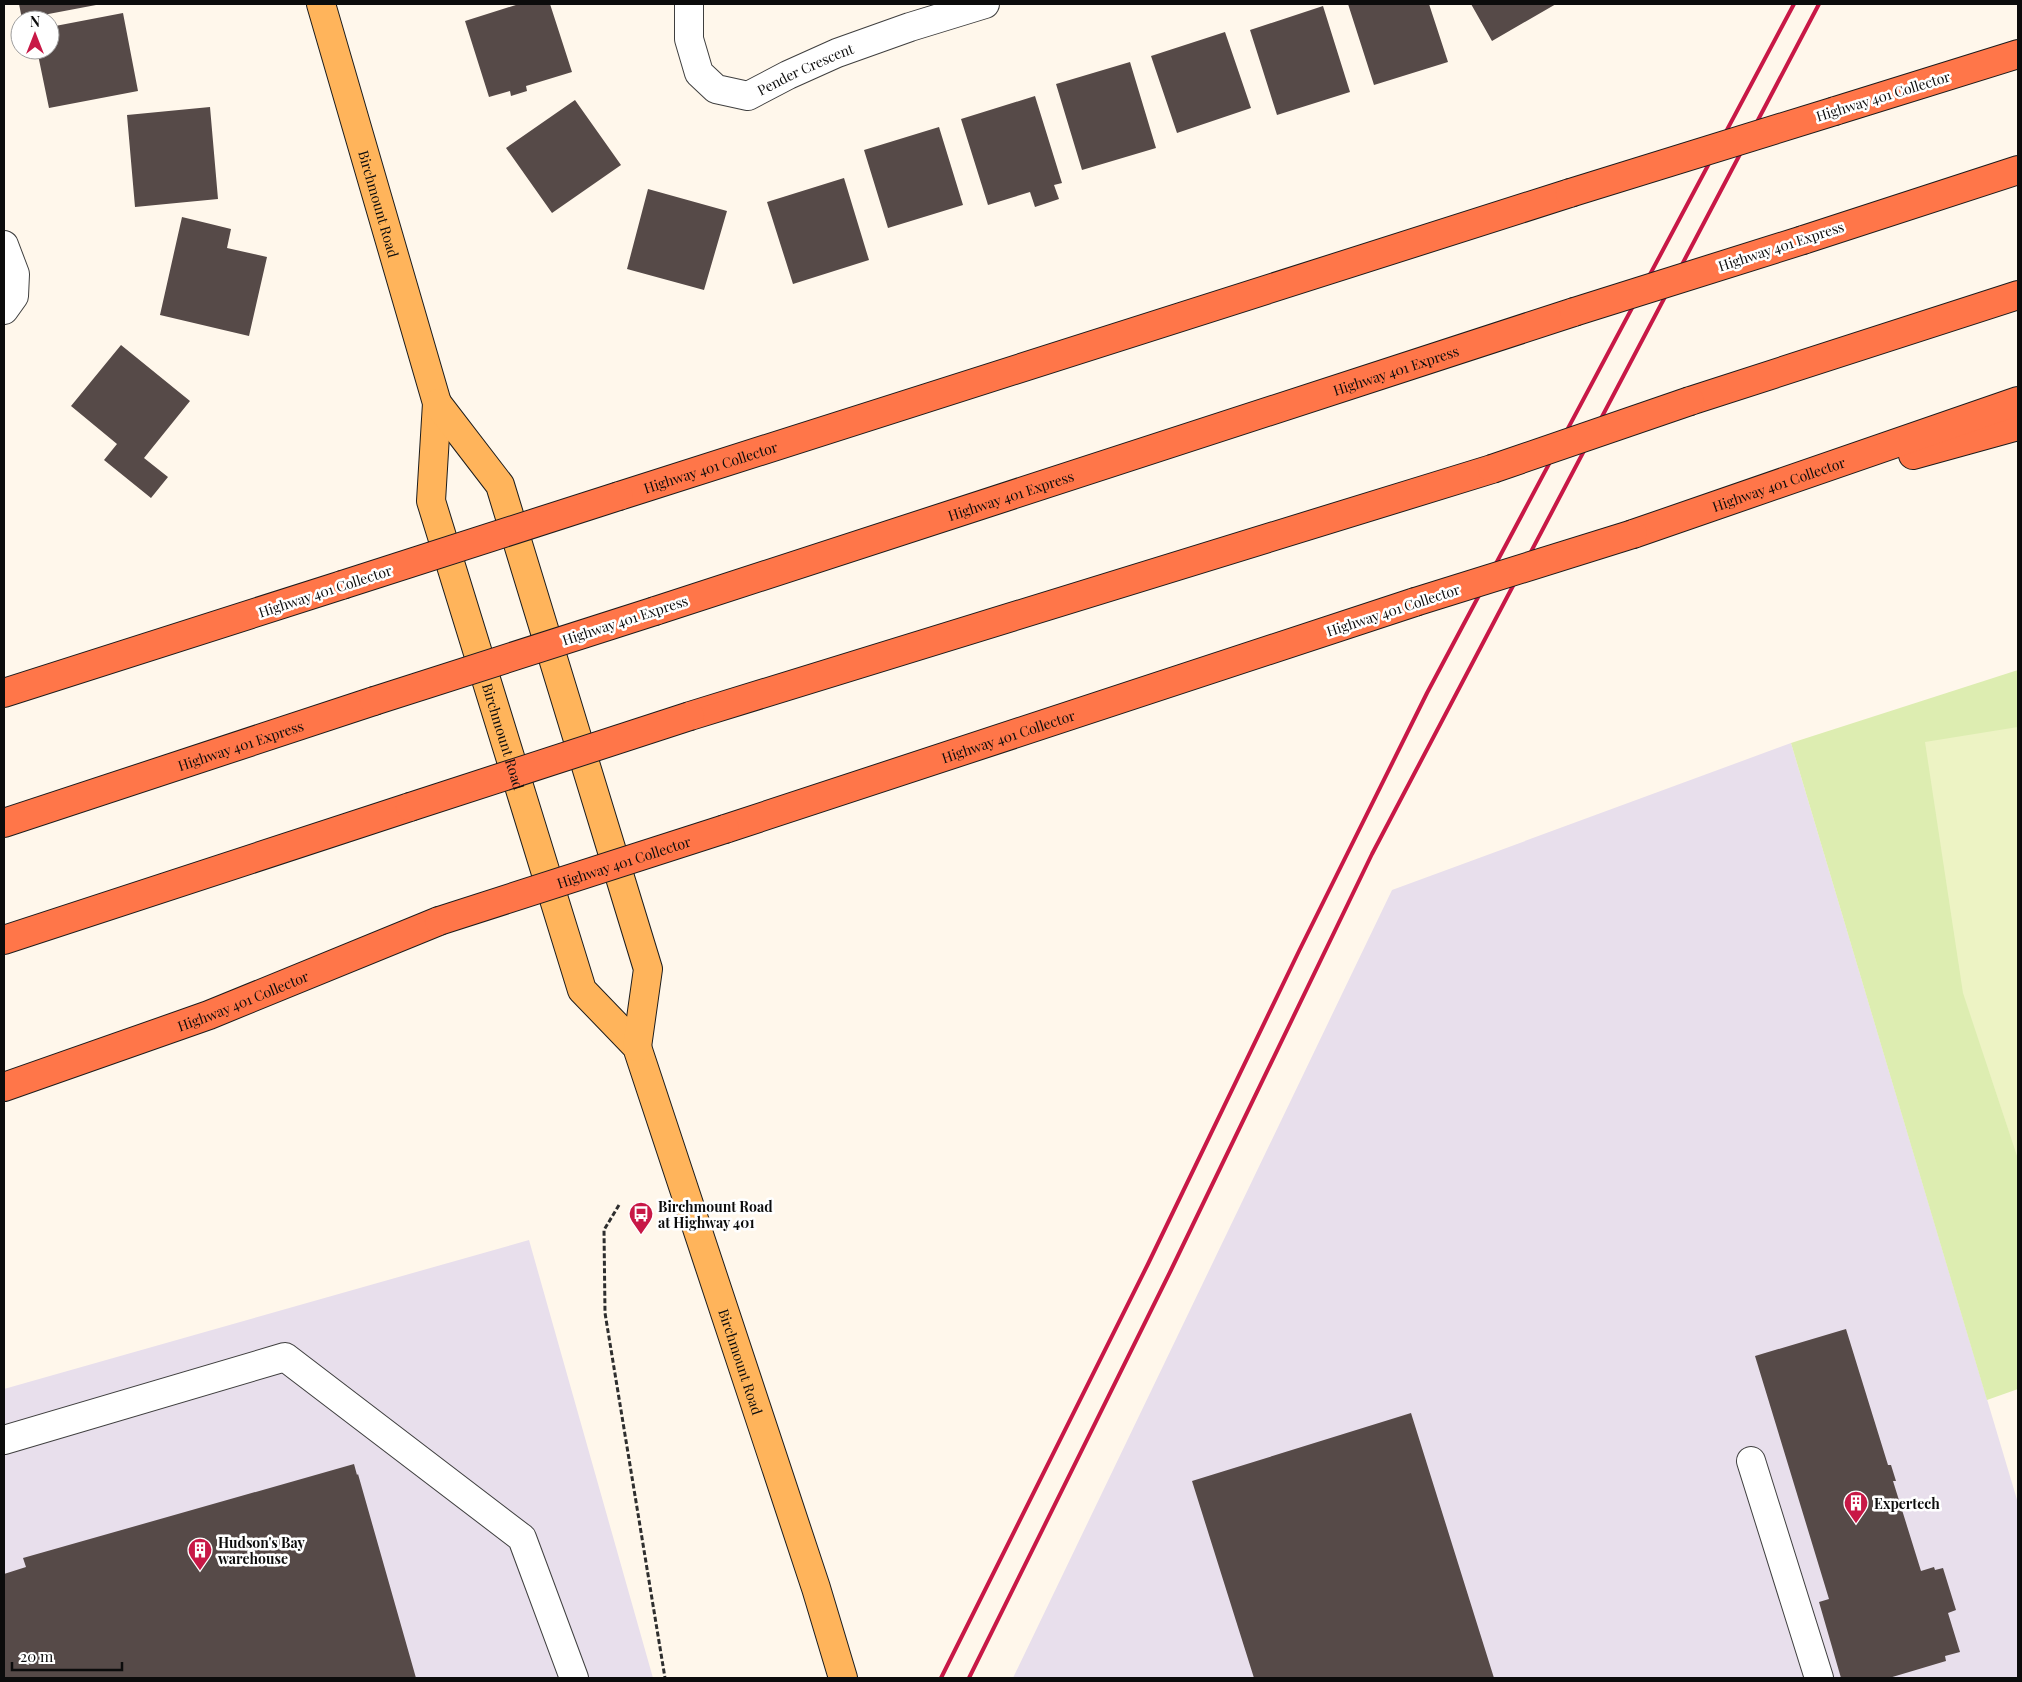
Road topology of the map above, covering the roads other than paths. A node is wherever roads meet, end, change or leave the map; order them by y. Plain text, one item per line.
1 (321, 4) edge
2 (689, 4) edge
3 (985, 4) edge
4 (2018, 54) edge
5 (2018, 170) edge
6 (4, 245) edge
7 (2018, 295) edge
8 (4, 310) edge
9 (2018, 400) edge
10 (437, 402) junction
11 (2018, 426) edge
12 (1682, 517) junction
13 (4, 693) edge
14 (4, 822) edge
15 (4, 940) edge
16 (209, 1015) junction
17 (637, 1047) junction
18 (4, 1077) edge
19 (4, 1087) edge
20 (4, 1096) edge
21 (4, 1440) edge
22 (1751, 1461) dead end
23 (574, 1678) edge
24 (843, 1678) edge
25 (1818, 1678) edge

1 - 10 main road, Birchmount Road
2 - 3 street, Pender Crescent
4 - 13 highway, Highway 401 Collector, bridge
5 - 14 highway, Highway 401 Express, bridge
6 - 8 street
7 - 15 highway, bridge
9 - 12 highway, Highway 401 Collector
10 - 17 main road, Birchmount Road
10 - 17 main road, Birchmount Road
11 - 12 highway
12 - 16 highway, Highway 401 Collector, bridge
16 - 18 highway
16 - 19 highway, Highway 401 Collector
16 - 20 highway
17 - 24 main road, Birchmount Road
21 - 23 street
22 - 25 street

